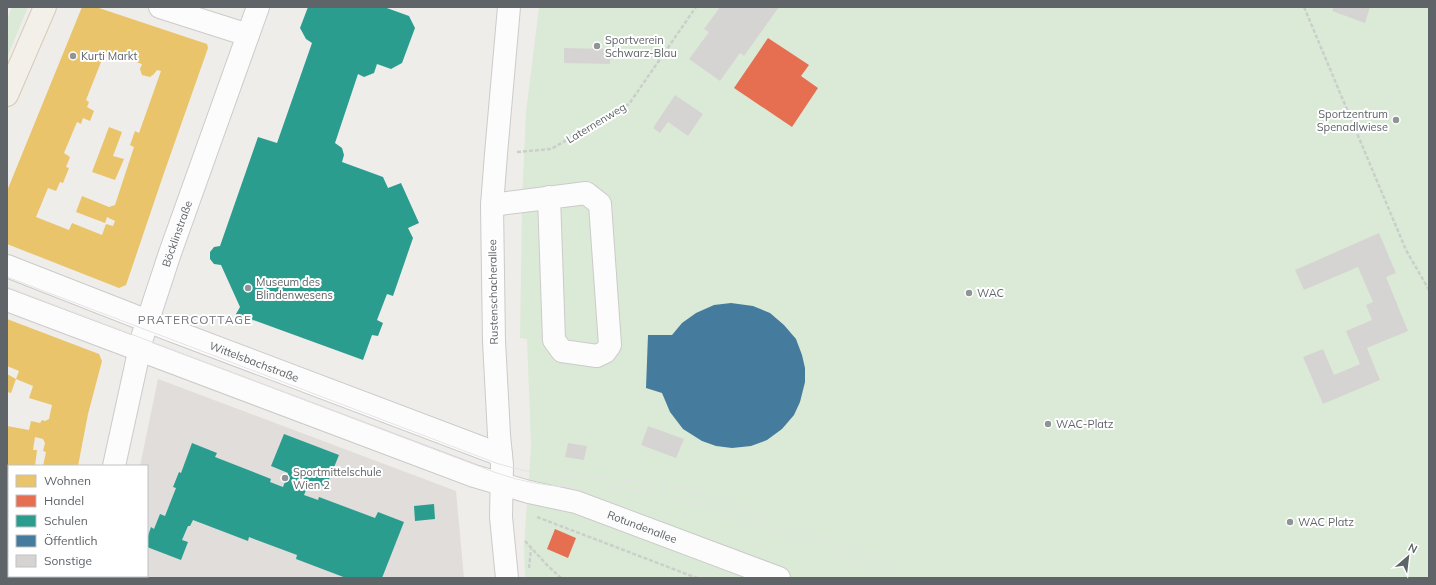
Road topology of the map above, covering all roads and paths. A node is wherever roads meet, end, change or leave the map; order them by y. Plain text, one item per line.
1 (44, 7) edge
2 (160, 7) edge
3 (258, 7) edge
4 (509, 7) edge
5 (696, 7) edge
6 (1304, 7) edge
7 (248, 35) junction
8 (7, 96) edge
9 (496, 154) junction
10 (549, 198) junction
11 (492, 205) junction
12 (7, 266) edge
13 (1429, 290) edge
14 (7, 300) edge
15 (147, 321) junction
16 (139, 350) junction
17 (501, 455) junction
18 (114, 465) edge
19 (503, 485) junction
20 (534, 516) dead end
21 (524, 539) dead end
22 (531, 548) junction
23 (529, 571) dead end
24 (507, 578) edge
25 (561, 578) edge
26 (698, 578) edge
27 (779, 578) edge

1 - 8 main road
2 - 7 street
3 - 7 street, Böcklinstraße
4 - 9 street, Rustenschacherallee
5 - 9 path, Laternenweg
6 - 13 path
7 - 15 street, Böcklinstraße
9 - 11 street, Rustenschacherallee
10 - 10 street
10 - 11 street
11 - 17 street, Rustenschacherallee
12 - 15 street, Wittelsbachstraße
14 - 16 street
15 - 16 street, Böcklinstraße
15 - 17 street, Wittelsbachstraße
16 - 18 street, Böcklinstraße
16 - 19 street
17 - 19 street, Rustenschacherallee
19 - 24 street, Rustenschacherallee
19 - 27 street, Rotundenallee
20 - 26 path
21 - 22 path
22 - 23 path
22 - 25 path

